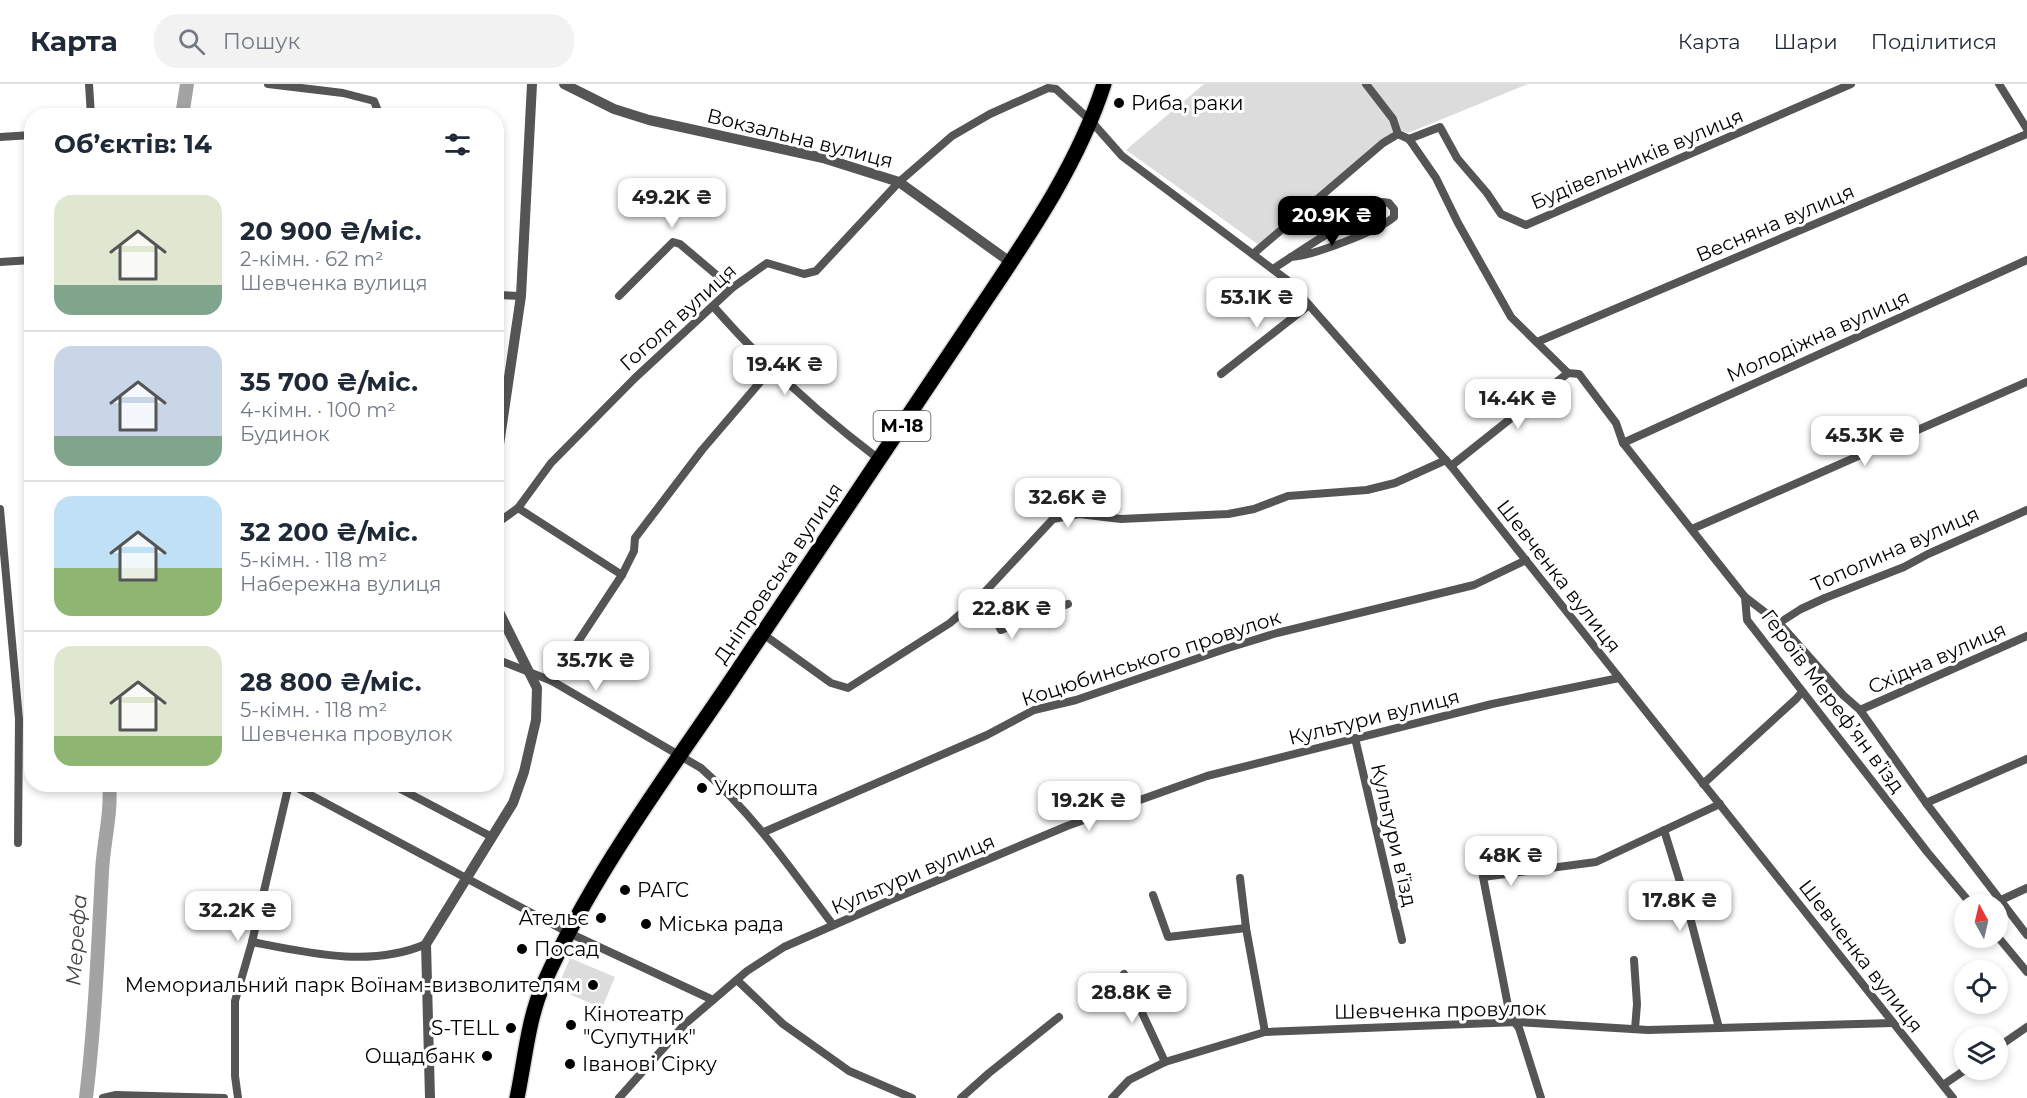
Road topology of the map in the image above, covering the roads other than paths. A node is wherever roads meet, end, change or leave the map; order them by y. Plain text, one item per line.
1 (89, 84) edge
2 (268, 84) edge
3 (532, 84) edge
4 (564, 84) edge
5 (1104, 84) edge
6 (1366, 84) edge
7 (1851, 84) edge
8 (1999, 84) edge
9 (90, 108) edge
10 (377, 108) edge
11 (1091, 121) junction
12 (2027, 129) edge
13 (1398, 134) junction
14 (2027, 134) edge
15 (24, 135) edge
16 (0, 136) edge
17 (1409, 139) junction
18 (899, 182) junction
19 (1253, 254) junction
20 (1291, 257) junction
21 (24, 260) edge
22 (2027, 260) edge
23 (0, 262) edge
24 (1010, 262) junction
25 (1273, 269) junction
26 (732, 288) junction
27 (504, 295) edge
28 (521, 296) junction
29 (619, 296) dead end
30 (1309, 305) junction
31 (713, 306) junction
32 (1537, 342) junction
33 (773, 367) junction
34 (1569, 373) junction
35 (1221, 374) dead end
36 (2027, 382) edge
37 (504, 411) edge
38 (1623, 443) junction
39 (880, 460) junction
40 (1449, 463) junction
41 (0, 508) edge
42 (518, 508) junction
43 (2027, 510) edge
44 (504, 518) edge
45 (1692, 528) junction
46 (1526, 560) junction
47 (621, 575) junction
48 (982, 595) junction
49 (1745, 597) junction
50 (1068, 604) dead end
51 (504, 622) edge
52 (1779, 623) junction
53 (763, 634) junction
54 (2027, 636) edge
55 (504, 662) edge
56 (529, 671) junction
57 (1619, 678) junction
58 (552, 681) junction
59 (1802, 692) junction
60 (1860, 710) junction
61 (1355, 738) junction
62 (680, 757) junction
63 (2027, 759) edge
64 (1703, 784) junction
65 (287, 792) edge
66 (304, 792) edge
67 (407, 792) edge
68 (1926, 802) junction
69 (1720, 804) junction
70 (1664, 830) junction
71 (764, 832) junction
72 (492, 837) junction
73 (18, 843) dead end
74 (1240, 878) dead end
75 (465, 879) junction
76 (2027, 888) edge
77 (1963, 894) edge
78 (1996, 894) edge
79 (1153, 896) dead end
80 (2008, 897) edge
81 (2008, 909) edge
82 (833, 925) junction
83 (1246, 928) junction
84 (569, 933) junction
85 (2027, 934) edge
86 (1402, 940) dead end
87 (252, 942) junction
88 (426, 944) junction
89 (2007, 948) edge
90 (1634, 960) dead end
91 (2027, 972) edge
92 (1124, 974) dead end
93 (736, 980) junction
94 (713, 1000) junction
95 (1059, 1017) dead end
96 (1514, 1022) junction
97 (1893, 1023) junction
98 (2027, 1027) edge
99 (1719, 1028) junction
100 (1635, 1029) junction
101 (1265, 1032) junction
102 (2008, 1040) edge
103 (1165, 1062) junction
104 (1954, 1078) edge
105 (1943, 1085) junction
106 (103, 1098) edge
107 (224, 1098) edge
108 (238, 1098) edge
109 (430, 1098) edge
110 (517, 1098) edge
111 (618, 1098) edge
112 (912, 1098) edge
113 (961, 1098) edge
114 (1112, 1098) edge
115 (1540, 1098) edge
116 (1953, 1098) edge

1 - 9 street
2 - 10 street
3 - 28 street
4 - 18 street, Вокзальна вулиця
5 - 11 highway, Дніпровська вулиця / М-18
6 - 13 street
7 - 17 street, Будівельників вулиця
8 - 12 street
11 - 18 street, Шевченка вулиця
11 - 19 street, Шевченка вулиця
11 - 24 highway, Дніпровська вулиця / М-18
13 - 17 street
13 - 19 street
14 - 32 street, Весняна вулиця
15 - 16 street
17 - 32 street, Героїв Мерефʼян вʼїзд
18 - 24 street, Вокзальна вулиця
18 - 26 street, Гоголя вулиця
19 - 25 street, Шевченка вулиця
20 - 20 street
20 - 25 street
21 - 23 street
22 - 38 street, Молодіжна вулиця
24 - 39 highway, Дніпровська вулиця / М-18
25 - 30 street, Шевченка вулиця
26 - 29 street
26 - 31 street, Гоголя вулиця
27 - 28 street
28 - 37 street
30 - 35 street
30 - 40 street, Шевченка вулиця
31 - 33 street
31 - 42 street, Гоголя вулиця
32 - 34 street, Героїв Мерефʼян вʼїзд
33 - 39 street
33 - 47 street
34 - 38 street, Героїв Мерефʼян вʼїзд
34 - 40 street
36 - 45 street
38 - 45 street, Героїв Мерефʼян вʼїзд
39 - 53 highway, Дніпровська вулиця / М-18
40 - 46 street, Шевченка вулиця
40 - 48 street
41 - 73 street
42 - 44 street, Гоголя вулиця
42 - 47 street
43 - 52 street, Тополина вулиця
45 - 49 street, Героїв Мерефʼян вʼїзд
46 - 57 street, Шевченка вулиця
46 - 71 street, Коцюбинського провулок
47 - 58 street
48 - 50 street
48 - 53 street
49 - 52 street
49 - 59 street, Героїв Мерефʼян вʼїзд
51 - 56 street
52 - 60 street
53 - 62 highway, Дніпровська вулиця / М-18
54 - 60 street, Східна вулиця
55 - 56 street
56 - 58 street
56 - 72 street
57 - 61 street, Культури вулиця
57 - 64 street, Шевченка вулиця
58 - 62 street
59 - 64 street
59 - 77 street, Героїв Мерефʼян вʼїзд
60 - 68 street
61 - 82 street, Культури вулиця
61 - 86 street, Культури в’їзд
62 - 71 street
62 - 84 highway, Дніпровська вулиця / М-18
63 - 68 street
64 - 69 street, Шевченка вулиця
65 - 87 street
66 - 75 street
67 - 72 street
68 - 78 street
69 - 70 street
69 - 97 street, Шевченка вулиця
70 - 96 street
70 - 99 street
71 - 82 street
72 - 75 street
74 - 83 street
75 - 84 street
75 - 88 street
76 - 80 street
79 - 83 street
81 - 85 street
82 - 93 street, Культури вулиця
83 - 101 street
84 - 94 street
84 - 110 highway, Дніпровська вулиця / М-18
87 - 88 street
87 - 108 street
88 - 109 street
89 - 91 street
90 - 100 street
92 - 103 street
93 - 94 street, Культури вулиця
93 - 112 street
94 - 111 street, Культури вулиця
95 - 113 street
96 - 100 street, Шевченка провулок
96 - 101 street, Шевченка провулок
96 - 115 street
97 - 99 street, Шевченка провулок
97 - 105 street, Шевченка вулиця
98 - 102 street
99 - 100 street, Шевченка провулок
101 - 103 street, Шевченка провулок
103 - 114 street, Шевченка провулок
104 - 105 street
105 - 116 street, Шевченка вулиця
106 - 107 street

